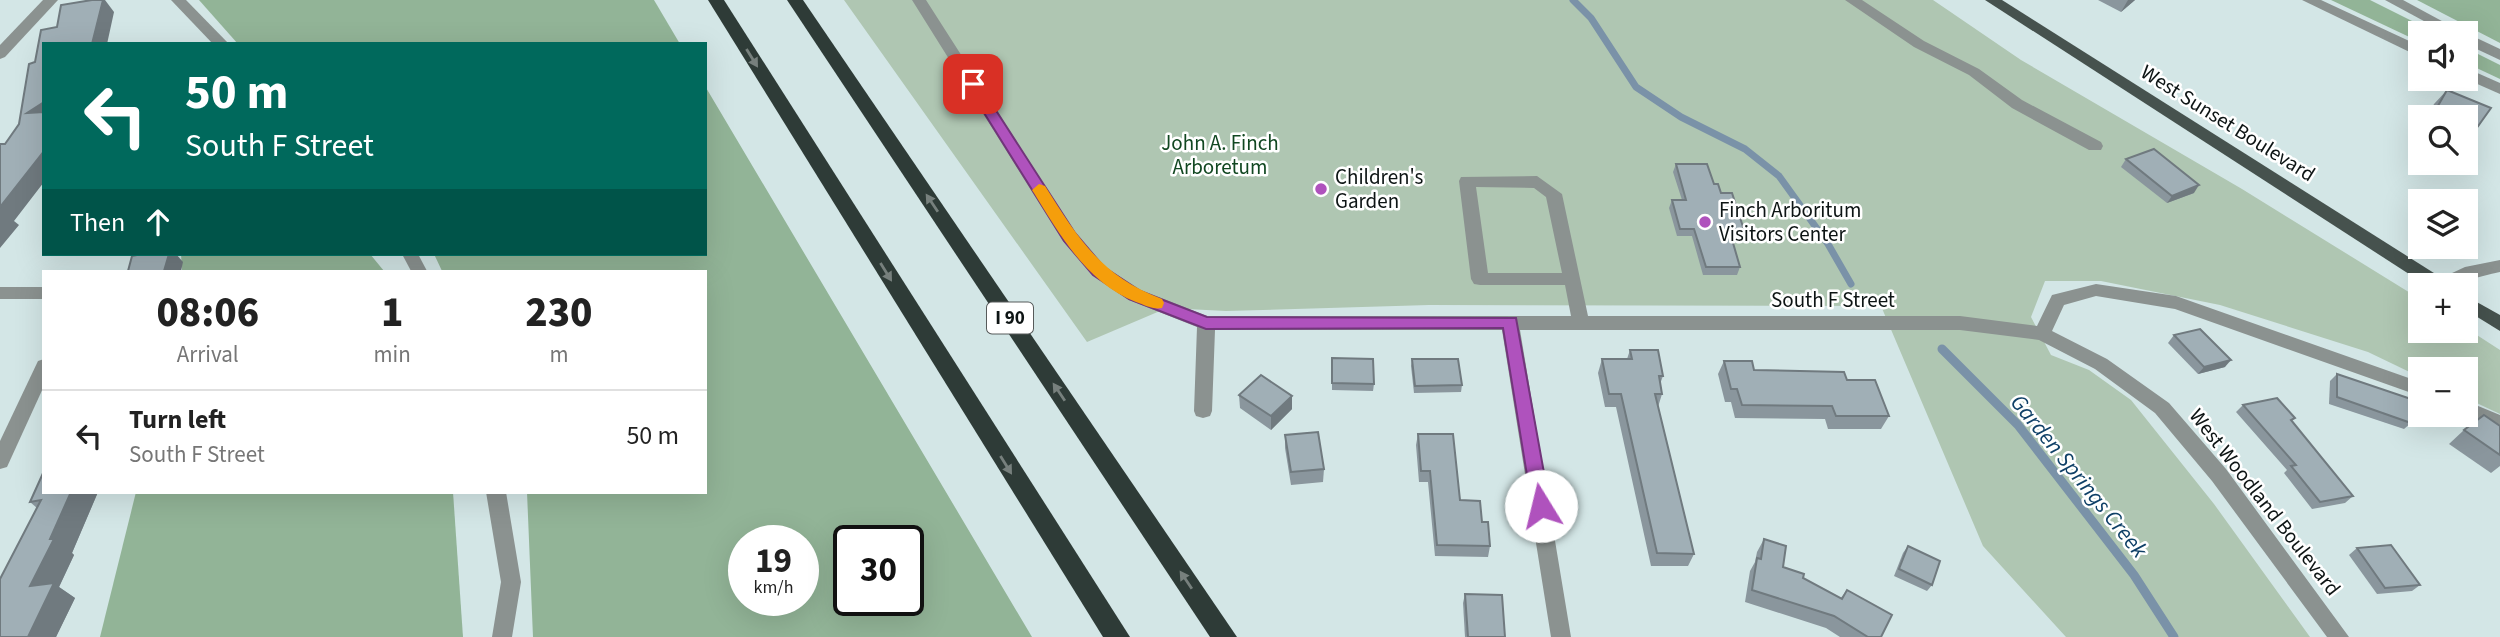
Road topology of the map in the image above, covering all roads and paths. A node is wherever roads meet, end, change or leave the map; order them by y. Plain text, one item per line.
1 (51, 0) edge
2 (178, 0) edge
3 (716, 0) edge
4 (795, 0) edge
5 (919, 0) edge
6 (1852, 0) edge
7 (1992, 0) edge
8 (2309, 0) edge
9 (2392, 0) edge
10 (2433, 21) edge
11 (220, 42) edge
12 (2478, 44) edge
13 (2408, 46) edge
14 (0, 54) edge
15 (2500, 55) edge
16 (2478, 79) edge
17 (2500, 89) edge
18 (2095, 146) dead end
19 (2500, 266) edge
20 (2422, 273) edge
21 (2467, 273) edge
22 (1572, 279) junction
23 (0, 293) edge
24 (42, 293) edge
25 (2478, 310) edge
26 (1510, 322) junction
27 (1206, 323) junction
28 (1581, 323) junction
29 (2500, 324) edge
30 (2042, 334) junction
31 (42, 370) edge
32 (2408, 384) edge
33 (1203, 411) dead end
34 (2478, 413) edge
35 (2500, 422) edge
36 (0, 461) edge
37 (496, 494) edge
38 (502, 637) edge
39 (1117, 637) edge
40 (1224, 637) edge
41 (1561, 637) edge
42 (2339, 637) edge

1 - 14 street
2 - 11 street
3 -> 39 highway
40 -> 4 highway, I 90
5 - 27 street
6 - 18 street
7 - 20 main road, West Sunset Boulevard
8 - 13 street
9 - 10 street
12 - 15 street
16 - 17 street
19 - 21 street
22 - 22 street
22 - 28 street
23 - 24 street
25 - 29 main road
26 - 27 street, South F Street
26 - 28 street, South F Street
26 - 41 street
27 - 33 street
28 - 30 street, South F Street
30 - 32 street
30 - 42 street, West Woodland Boulevard
31 - 36 street
34 - 35 street
37 - 38 street

